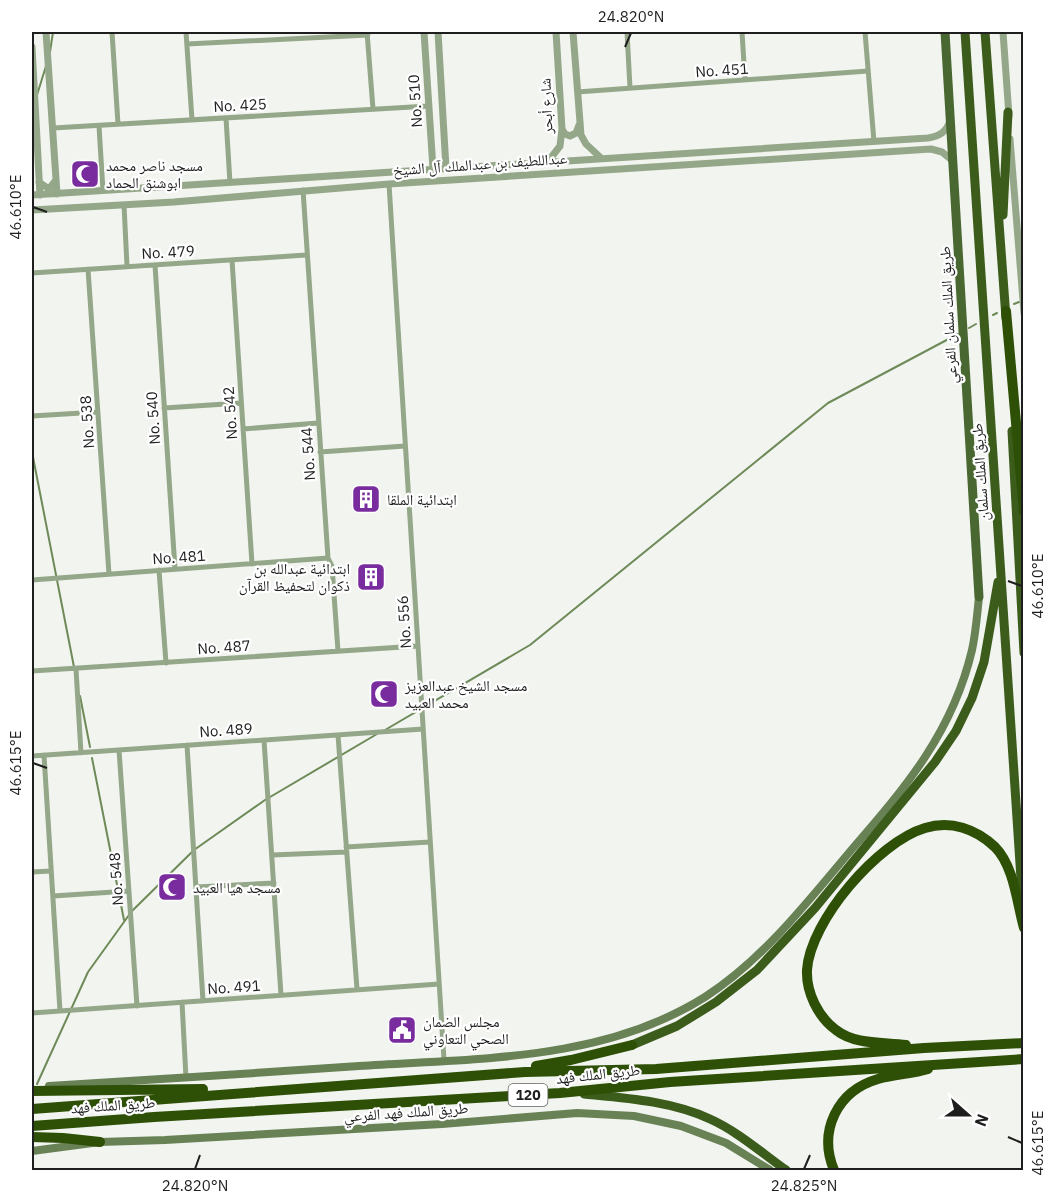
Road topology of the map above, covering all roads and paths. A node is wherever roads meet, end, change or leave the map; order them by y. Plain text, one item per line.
1 (46, 32) edge
2 (112, 32) edge
3 (186, 32) edge
4 (424, 32) edge
5 (438, 32) edge
6 (556, 32) edge
7 (573, 32) edge
8 (627, 32) edge
9 (742, 32) edge
10 (865, 32) edge
11 (945, 32) edge
12 (965, 32) edge
13 (986, 32) edge
14 (1003, 32) edge
15 (367, 33) edge
16 (291, 35) edge
17 (187, 44) junction
18 (32, 47) edge
19 (868, 71) junction
20 (745, 80) junction
21 (630, 88) junction
22 (577, 92) junction
23 (429, 106) junction
24 (373, 109) junction
25 (1008, 112) junction
26 (226, 118) junction
27 (950, 118) junction
28 (192, 120) junction
29 (118, 124) junction
30 (580, 124) junction
31 (99, 126) junction
32 (53, 128) junction
33 (562, 129) junction
34 (34, 130) edge
35 (928, 138) junction
36 (874, 142) junction
37 (931, 149) junction
38 (446, 155) junction
39 (432, 157) junction
40 (601, 158) junction
41 (953, 161) junction
42 (532, 164) junction
43 (446, 168) junction
44 (433, 169) junction
45 (56, 180) junction
46 (39, 182) junction
47 (230, 183) junction
48 (389, 184) junction
49 (173, 186) junction
50 (303, 190) junction
51 (103, 191) junction
52 (57, 194) junction
53 (32, 195) edge
54 (40, 195) junction
55 (174, 202) junction
56 (124, 205) junction
57 (32, 210) edge
58 (306, 255) junction
59 (232, 260) junction
60 (1001, 260) junction
61 (155, 265) junction
62 (127, 267) junction
63 (88, 269) junction
64 (32, 273) edge
65 (1006, 311) junction
66 (1023, 313) edge
67 (241, 403) junction
68 (164, 408) junction
69 (98, 412) junction
70 (32, 416) edge
71 (318, 423) junction
72 (243, 429) junction
73 (405, 446) junction
74 (320, 452) junction
75 (1023, 512) edge
76 (328, 558) junction
77 (1001, 559) junction
78 (252, 564) junction
79 (175, 569) junction
80 (159, 570) junction
81 (108, 574) junction
82 (32, 580) edge
83 (979, 597) joint
84 (418, 646) junction
85 (338, 651) junction
86 (1023, 653) edge
87 (166, 663) junction
88 (76, 669) junction
89 (32, 671) edge
90 (423, 729) junction
91 (338, 735) junction
92 (264, 740) junction
93 (187, 745) junction
94 (119, 750) junction
95 (81, 753) junction
96 (44, 755) junction
97 (32, 756) edge
98 (430, 842) junction
99 (347, 849) junction
100 (272, 855) junction
101 (51, 871) junction
102 (32, 872) edge
103 (274, 882) junction
104 (196, 887) junction
105 (129, 891) junction
106 (53, 896) junction
107 (1023, 911) edge
108 (1023, 928) edge
109 (439, 984) junction
110 (357, 989) junction
111 (281, 995) junction
112 (203, 1001) junction
113 (182, 1002) junction
114 (137, 1005) junction
115 (60, 1011) junction
116 (32, 1013) edge
117 (1023, 1044) edge
118 (632, 1045) joint
119 (924, 1048) junction
120 (1023, 1059) edge
121 (444, 1060) junction
122 (943, 1064) junction
123 (525, 1072) junction
124 (186, 1078) junction
125 (32, 1090) edge
126 (257, 1091) junction
127 (569, 1092) junction
128 (32, 1108) edge
129 (32, 1126) edge
130 (32, 1137) edge
131 (100, 1142) junction
132 (32, 1150) edge
133 (770, 1170) edge
134 (786, 1170) edge
135 (834, 1170) edge

1 - 32 street
2 - 29 street
3 - 17 street
4 - 23 street, No. 510
5 - 38 street, No. 510
6 - 33 street, شارع أبحر
7 - 22 street, شارع أبحر
8 - 21 street
9 - 20 street
10 - 19 street
11 - 27 main road, طريق الملك سلمان الفرعي
12 - 77 highway, طريق الملك سلمان
13 - 60 highway
14 - 25 street
15 - 16 street
15 - 24 street
16 - 17 street
17 - 28 street
18 - 34 street
19 - 20 street, No. 451
19 - 36 street
20 - 21 street, No. 451
21 - 22 street, No. 451
22 - 30 street, شارع أبحر
23 - 24 street, No. 425
23 - 39 street, No. 510
24 - 26 street, No. 425
25 - 60 highway
25 - 66 street
26 - 28 street, No. 425
26 - 47 street
27 - 35 street
27 - 41 main road, طريق الملك سلمان الفرعي
28 - 29 street, No. 425
29 - 31 street, No. 425
30 - 33 street
30 - 40 street, شارع أبحر
31 - 32 street, No. 425
31 - 51 street
32 - 45 street
33 - 42 street, شارع أبحر
34 - 46 street
35 - 36 street, عبداللطيف بن عبدالملك آل الشيخ
35 - 37 street
36 - 40 street, عبداللطيف بن عبدالملك آل الشيخ
37 - 41 street
37 - 48 street, عبداللطيف بن عبدالملك آل الشيخ
38 - 39 street
38 - 43 street, No. 510
39 - 44 street, No. 510
40 - 42 street, عبداللطيف بن عبدالملك آل الشيخ
41 - 83 main road, طريق الملك سلمان الفرعي
42 - 43 street, عبداللطيف بن عبدالملك آل الشيخ
43 - 44 street, عبداللطيف بن عبدالملك آل الشيخ
44 - 47 street, عبداللطيف بن عبدالملك آل الشيخ
45 - 46 street
45 - 52 street
46 - 54 street
47 - 49 street, عبداللطيف بن عبدالملك آل الشيخ
48 - 50 street, عبداللطيف بن عبدالملك آل الشيخ
48 - 73 street, No. 556
49 - 51 street, عبداللطيف بن عبدالملك آل الشيخ
49 - 55 street
50 - 55 street, عبداللطيف بن عبدالملك آل الشيخ
50 - 58 street, No. 544
51 - 52 street, عبداللطيف بن عبدالملك آل الشيخ
52 - 54 street, عبداللطيف بن عبدالملك آل الشيخ
53 - 54 street, عبداللطيف بن عبدالملك آل الشيخ
55 - 56 street, عبداللطيف بن عبدالملك آل الشيخ
56 - 57 street, عبداللطيف بن عبدالملك آل الشيخ
56 - 62 street
58 - 59 street, No. 479
58 - 71 street, No. 544
59 - 61 street, No. 479
59 - 67 street, No. 542
60 - 65 highway
61 - 62 street, No. 479
61 - 68 street, No. 540
62 - 63 street, No. 479
63 - 64 street, No. 479
63 - 69 street, No. 538
65 - 75 highway
65 - 86 highway
67 - 68 street
67 - 72 street, No. 542
68 - 79 street, No. 540
69 - 70 street
69 - 81 street, No. 538
71 - 72 street
71 - 74 street, No. 544
72 - 78 street, No. 542
73 - 74 street
73 - 84 street, No. 556
74 - 76 street, No. 544
76 - 78 street, No. 481
76 - 85 street, No. 544
77 - 107 highway, طريق الملك سلمان
77 - 118 highway
78 - 79 street, No. 481
79 - 80 street, No. 481
80 - 81 street, No. 481
80 - 87 street
81 - 82 street, No. 481
83 - 121 main road
84 - 85 street, No. 487
84 - 90 street, No. 556
85 - 87 street, No. 487
87 - 88 street, No. 487
88 - 89 street, No. 487
88 - 95 street
90 - 91 street, No. 489
90 - 98 street, No. 556
91 - 92 street, No. 489
91 - 99 street
92 - 93 street, No. 489
92 - 100 street
93 - 94 street, No. 489
93 - 104 street
94 - 95 street, No. 489
94 - 105 street, No. 548
95 - 96 street, No. 489
96 - 97 street, No. 489
96 - 101 street
98 - 99 street
98 - 109 street, No. 556
99 - 100 street
99 - 110 street
100 - 103 street
101 - 102 street
101 - 106 street
103 - 104 street
103 - 111 street
104 - 112 street
105 - 106 street
105 - 114 street, No. 548
106 - 115 street
108 - 119 highway
109 - 110 street, No. 491
109 - 121 street, No. 556
110 - 111 street, No. 491
111 - 112 street, No. 491
112 - 113 street, No. 491
113 - 114 street, No. 491
113 - 124 street
114 - 115 street, No. 491
115 - 116 street, No. 491
117 - 119 highway, طريق الملك فهد / 120
118 - 123 highway
119 - 123 highway, طريق الملك فهد / 120
120 - 122 highway, طريق الملك فهد / 120
121 - 124 main road
122 - 127 highway, طريق الملك فهد / 120
122 - 135 highway
123 - 126 highway, طريق الملك فهد / 120
124 - 125 main road
125 - 126 highway
126 - 128 highway, طريق الملك فهد / 120
127 - 129 highway, طريق الملك فهد / 120
127 - 134 highway
130 - 131 highway
131 - 132 main road, طريق الملك فهد الفرعي
131 - 133 main road, طريق الملك فهد الفرعي

